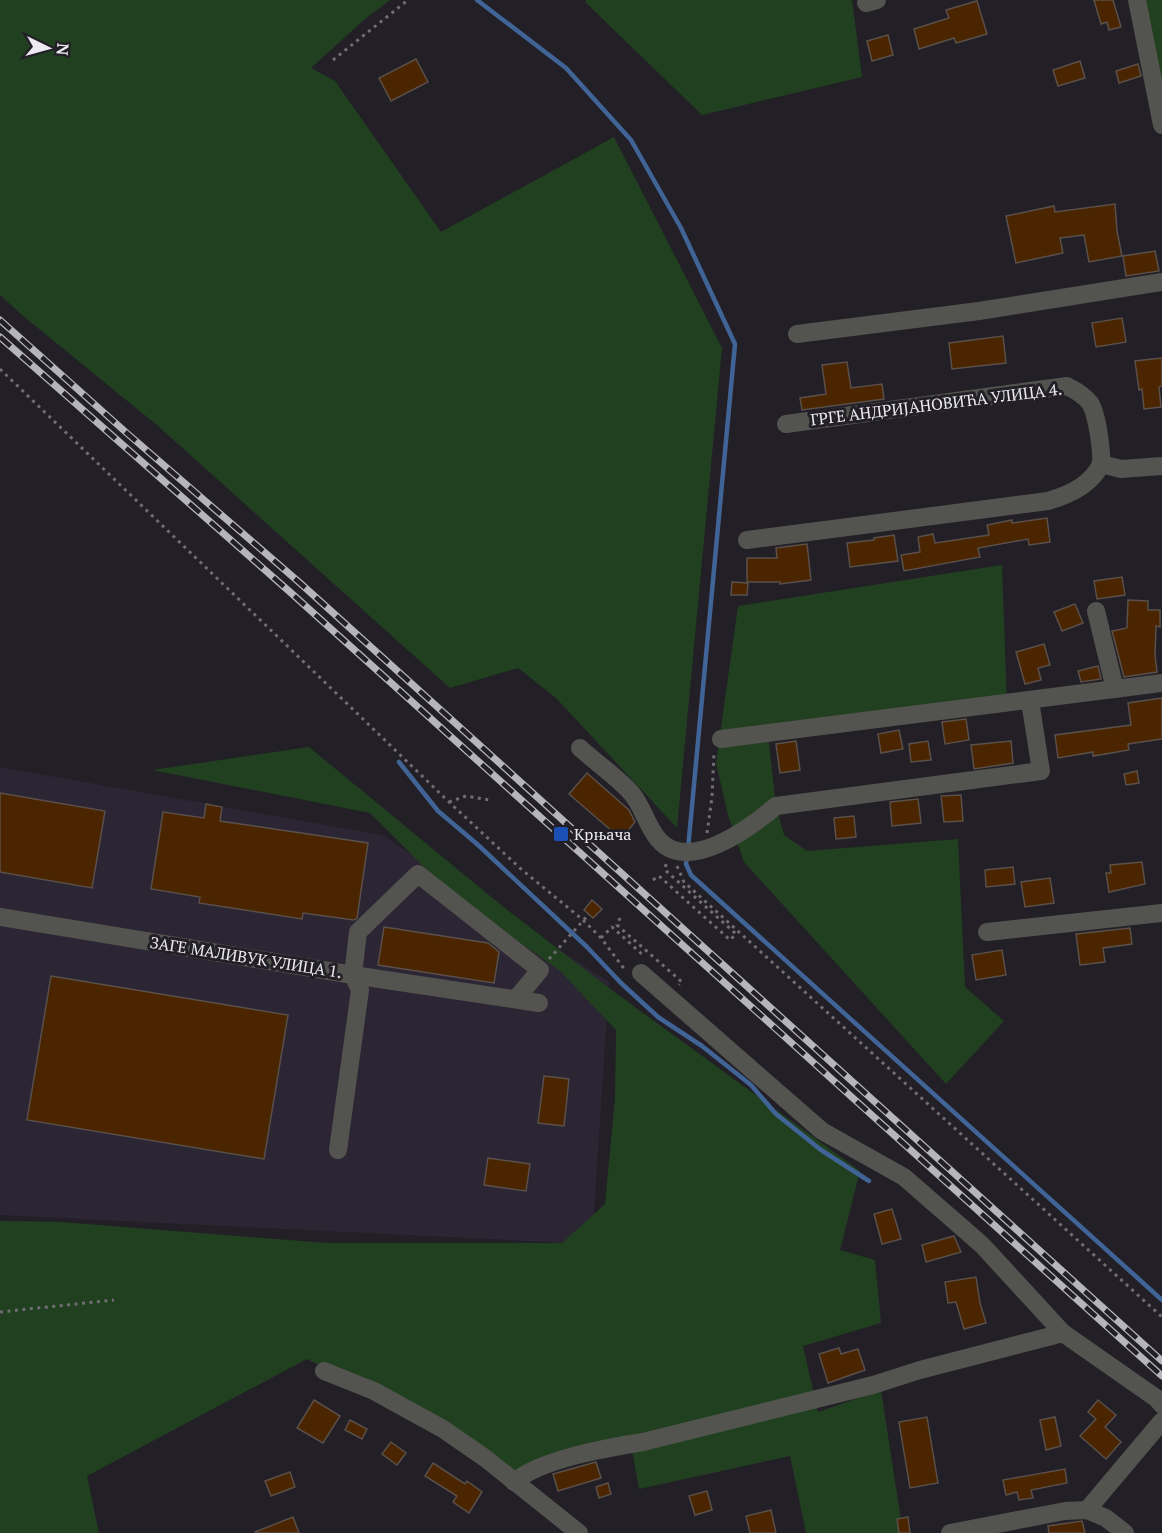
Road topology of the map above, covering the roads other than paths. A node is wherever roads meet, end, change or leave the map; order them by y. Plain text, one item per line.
1 (1137, 0) edge
2 (1162, 125) edge
3 (1162, 282) edge
4 (797, 334) dead end
5 (786, 424) dead end
6 (1101, 464) junction
7 (1162, 466) edge
8 (747, 540) dead end
9 (1096, 611) dead end
10 (1162, 683) edge
11 (1115, 689) junction
12 (1030, 701) junction
13 (721, 739) road end
14 (580, 748) dead end
15 (1162, 913) edge
16 (0, 917) edge
17 (987, 932) dead end
18 (646, 965) road end
19 (353, 975) junction
20 (516, 999) junction
21 (539, 1003) dead end
22 (338, 1150) dead end
23 (1063, 1333) junction
24 (324, 1371) dead end
25 (1162, 1405) edge
26 (1162, 1421) edge
27 (514, 1482) junction
28 (1087, 1510) junction
29 (579, 1533) edge
30 (950, 1533) edge
31 (1125, 1533) edge

1 - 2 street
3 - 4 street
5 - 6 street, ГРГЕ АНДРИЈАНОВИЋА УЛИЦА 4.
6 - 7 street
6 - 8 street
9 - 11 street
10 - 11 street
11 - 12 street
12 - 13 street
12 - 14 street
15 - 17 street
16 - 19 street, ЗАГЕ МАЛИВУК УЛИЦА 1.
18 - 23 street
19 - 20 street
19 - 20 street
19 - 22 street, ЗАГЕ МАЛИВУК УЛИЦА 1.
20 - 21 street
23 - 25 street
23 - 27 street
24 - 27 street
26 - 28 street
27 - 29 street
28 - 30 street
28 - 31 street

